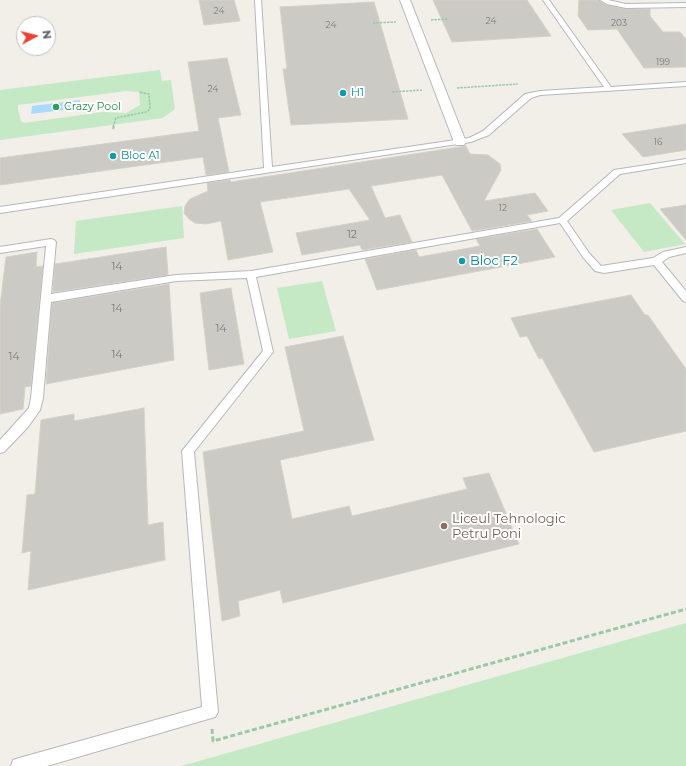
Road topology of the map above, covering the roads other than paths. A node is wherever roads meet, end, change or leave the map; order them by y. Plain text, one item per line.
1 (258, 0) edge
2 (405, 0) edge
3 (546, 0) edge
4 (602, 0) edge
5 (674, 0) edge
6 (686, 5) edge
7 (686, 84) edge
8 (608, 88) junction
9 (460, 142) junction
10 (686, 161) edge
11 (268, 170) junction
12 (0, 210) edge
13 (562, 220) junction
14 (0, 250) edge
15 (686, 250) edge
16 (656, 261) junction
17 (251, 274) junction
18 (682, 288) edge
19 (46, 298) junction
20 (686, 298) edge
21 (0, 448) edge
22 (20, 766) edge

1 - 11 lane
2 - 9 street
3 - 8 lane
4 - 6 lane
5 - 6 lane
7 - 8 lane
8 - 9 lane
9 - 11 lane
10 - 13 lane
11 - 12 lane
13 - 16 lane
13 - 17 lane
14 - 19 lane
15 - 16 lane
16 - 18 lane
17 - 19 lane
17 - 22 lane
18 - 20 lane
19 - 21 lane

